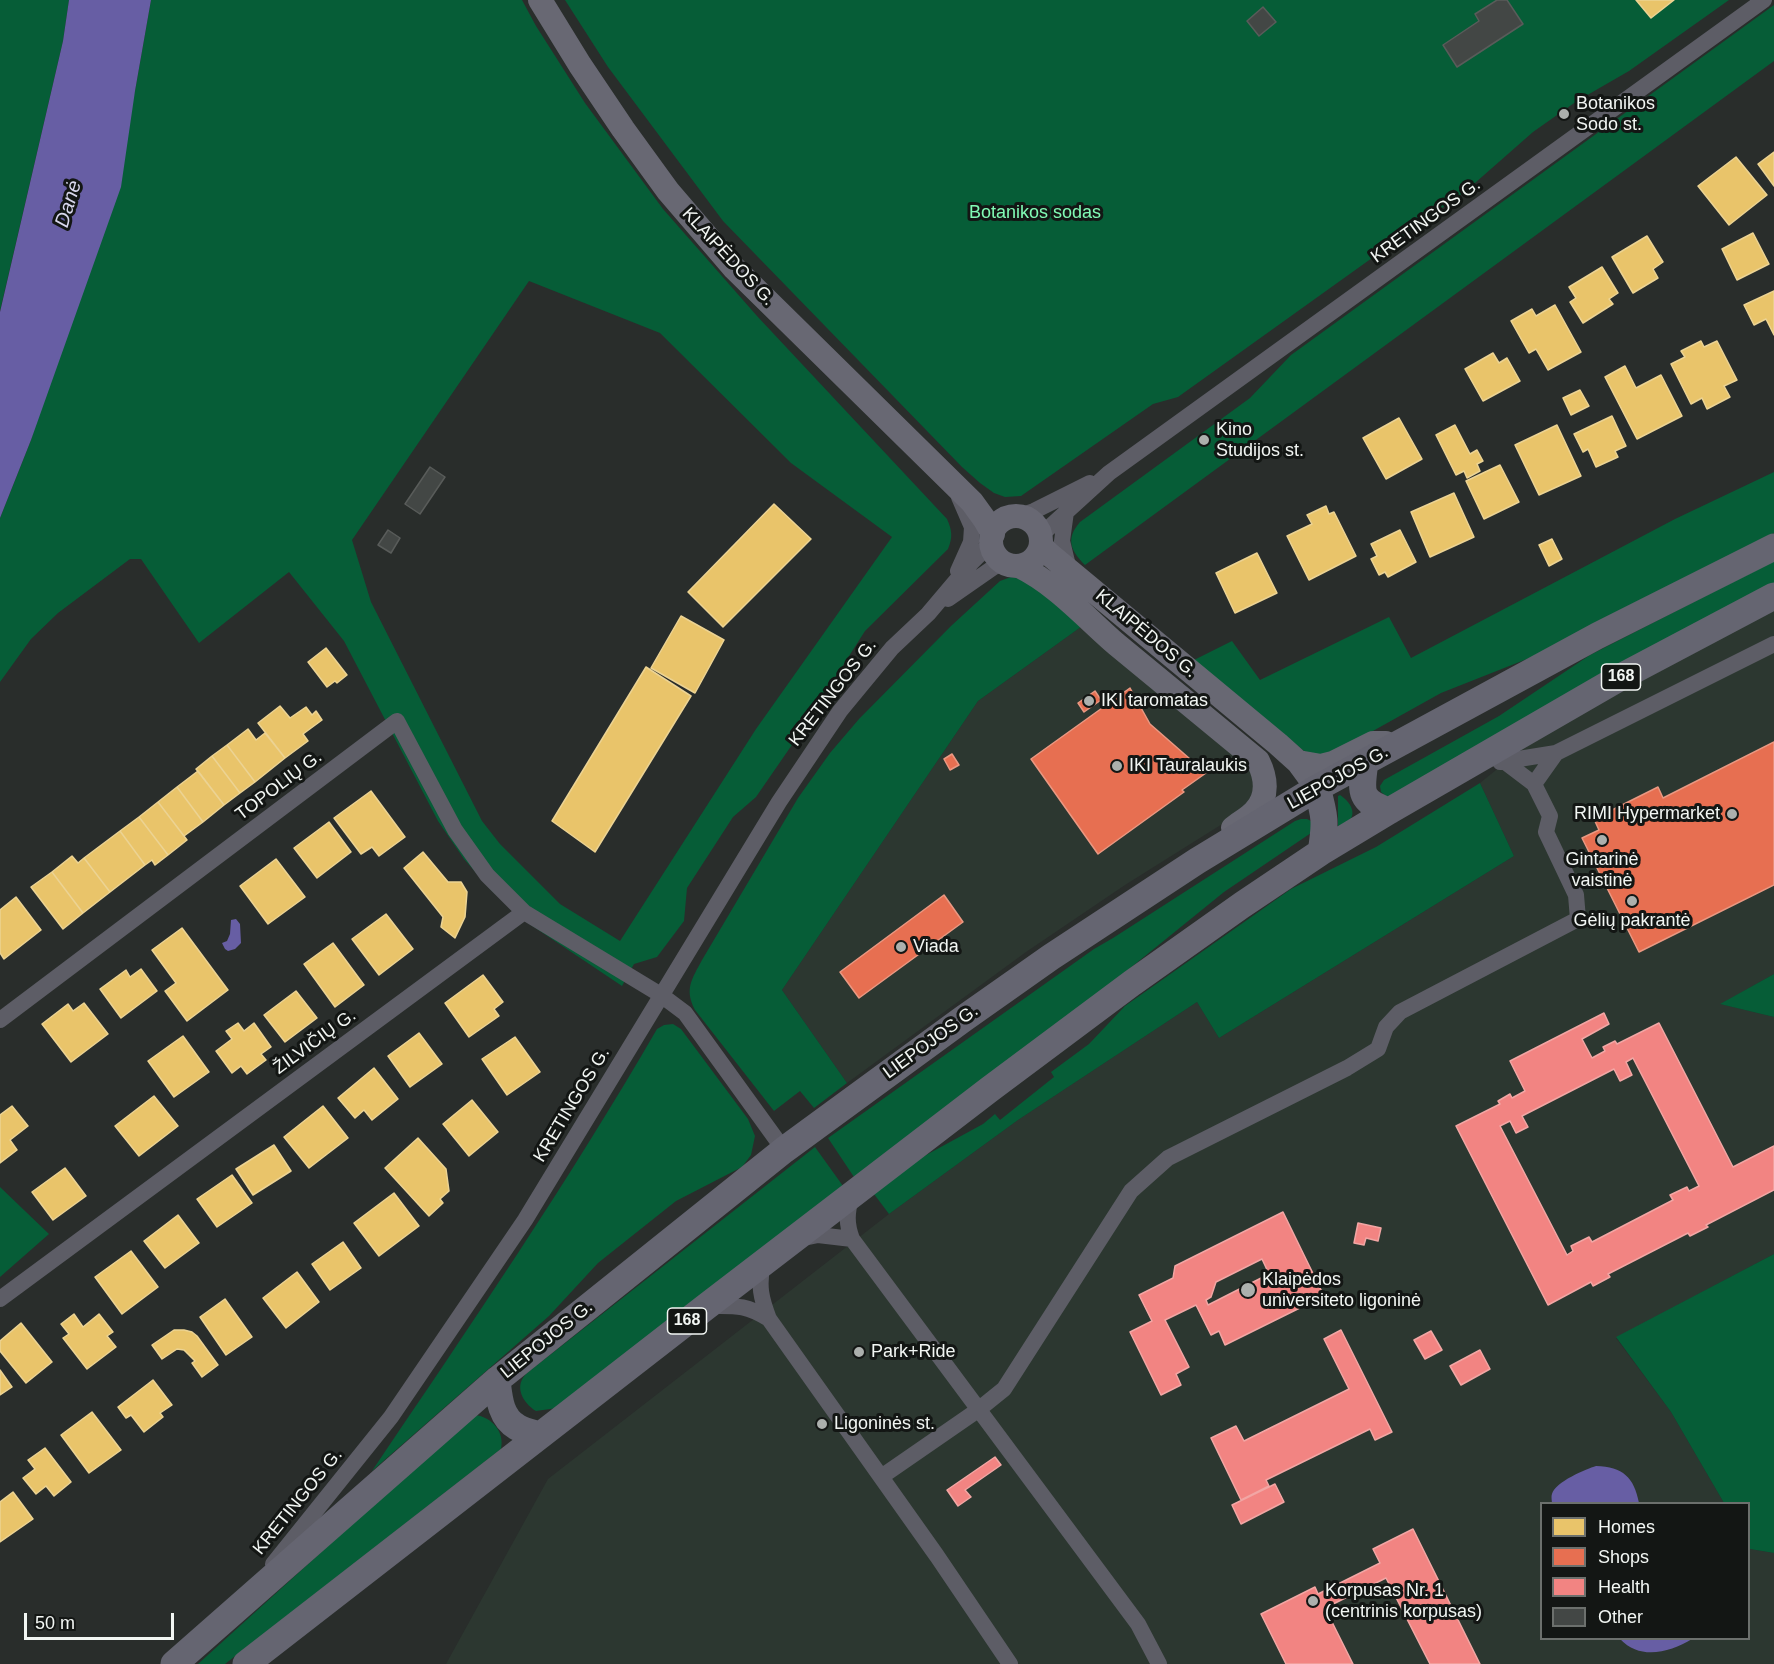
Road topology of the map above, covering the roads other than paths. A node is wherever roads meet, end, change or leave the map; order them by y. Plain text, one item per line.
1 (540, 0) edge
2 (1764, 0) edge
3 (1109, 473) junction
4 (953, 483) junction
5 (972, 502) junction
6 (1066, 512) junction
7 (1015, 516) junction
8 (992, 538) junction
9 (1041, 540) junction
10 (1774, 547) edge
11 (1012, 564) junction
12 (1069, 570) junction
13 (952, 585) junction
14 (1774, 596) edge
15 (928, 614) junction
16 (1774, 644) edge
17 (1399, 744) junction
18 (1556, 753) junction
19 (1298, 762) junction
20 (1365, 762) junction
21 (1505, 762) junction
22 (1472, 763) junction
23 (1534, 784) junction
24 (1317, 788) junction
25 (1389, 811) junction
26 (1222, 846) junction
27 (1321, 852) junction
28 (524, 912) junction
29 (661, 995) junction
30 (0, 1020) edge
31 (784, 1150) junction
32 (851, 1197) junction
33 (852, 1239) junction
34 (793, 1241) junction
35 (763, 1263) junction
36 (0, 1299) edge
37 (707, 1306) junction
38 (769, 1319) junction
39 (497, 1380) junction
40 (978, 1410) junction
41 (540, 1435) junction
42 (881, 1477) junction
43 (237, 1609) junction
44 (174, 1664) edge
45 (246, 1664) edge
46 (1010, 1664) edge
47 (1159, 1664) edge

1 - 4 main road, KLAIPĖDOS G.
2 - 3 street, KRETINGOS G.
3 - 6 street, KRETINGOS G.
3 - 7 street, KRETINGOS G.
4 - 5 main road, KLAIPĖDOS G.
4 - 13 street, KLAIPĖDOS G.
5 - 7 main road
5 - 8 main road
6 - 9 street, KRETINGOS G.
6 - 12 street
7 - 8 main road
7 - 9 main road
8 - 11 main road
8 - 13 street, KRETINGOS G.
9 - 11 main road
9 - 12 main road, KLAIPĖDOS G.
10 - 17 main road, LIEPOJOS G. / 168
11 - 15 street, KRETINGOS G.
11 - 26 main road
12 - 19 main road, KLAIPĖDOS G.
13 - 15 street, KRETINGOS G.
14 - 22 main road, 168
15 - 29 street, KRETINGOS G.
16 - 18 street
17 - 19 main road
17 - 20 main road, LIEPOJOS G. / 168
18 - 21 street
18 - 23 street
19 - 24 main road, KLAIPĖDOS G.
20 - 24 main road, LIEPOJOS G. / 168
20 - 25 main road
21 - 22 street
21 - 23 street
22 - 25 main road, 168
23 - 40 street
24 - 26 main road, LIEPOJOS G. / 168
24 - 27 main road
25 - 27 main road, 168
26 - 31 main road, LIEPOJOS G. / 168
27 - 32 main road, 168
28 - 29 street
28 - 30 street, TOPOLIŲ G.
28 - 36 street, ŽILVIČIŲ G.
29 - 31 street
29 - 43 street, KRETINGOS G.
31 - 39 main road, LIEPOJOS G. / 168
32 - 33 street
32 - 34 main road, 168
33 - 34 street
33 - 40 street
34 - 35 main road, 168
35 - 37 main road, 168
35 - 38 street
37 - 38 street
37 - 41 main road, 168
38 - 42 street
39 - 41 main road
39 - 43 main road, LIEPOJOS G. / 168
40 - 42 street
40 - 47 street
41 - 45 main road, 168
42 - 46 street
43 - 44 main road, LIEPOJOS G. / 168

